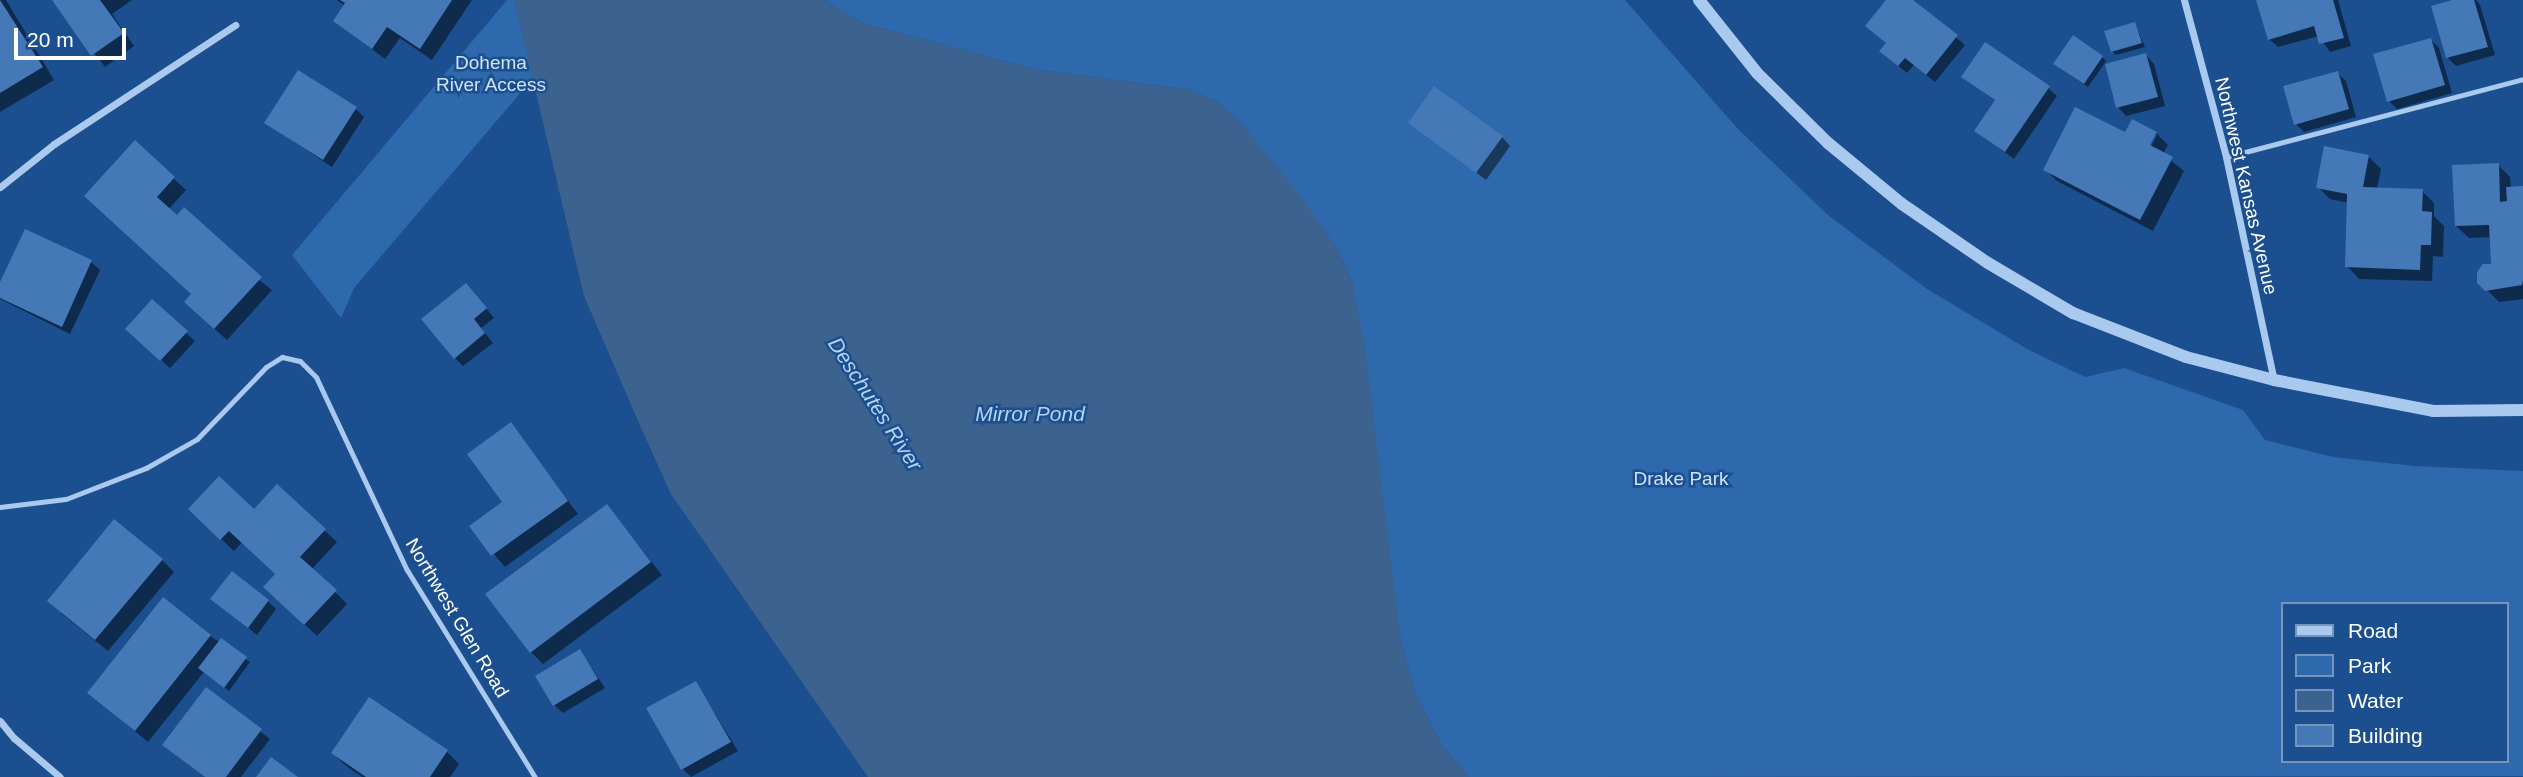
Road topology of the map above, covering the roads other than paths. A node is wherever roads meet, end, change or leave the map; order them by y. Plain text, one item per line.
1 (1699, 0) edge
2 (2184, 0) edge
3 (235, 25) dead end
4 (2523, 79) edge
5 (2226, 157) junction
6 (0, 187) edge
7 (2274, 380) junction
8 (2523, 410) edge
9 (0, 508) edge
10 (0, 721) edge
11 (60, 777) edge
12 (535, 777) edge

1 - 7 street
2 - 5 street, Northwest Kansas Avenue
3 - 6 street
4 - 5 lane
5 - 7 street, Northwest Kansas Avenue
7 - 8 street
9 - 12 lane, Northwest Glen Road
10 - 11 street

